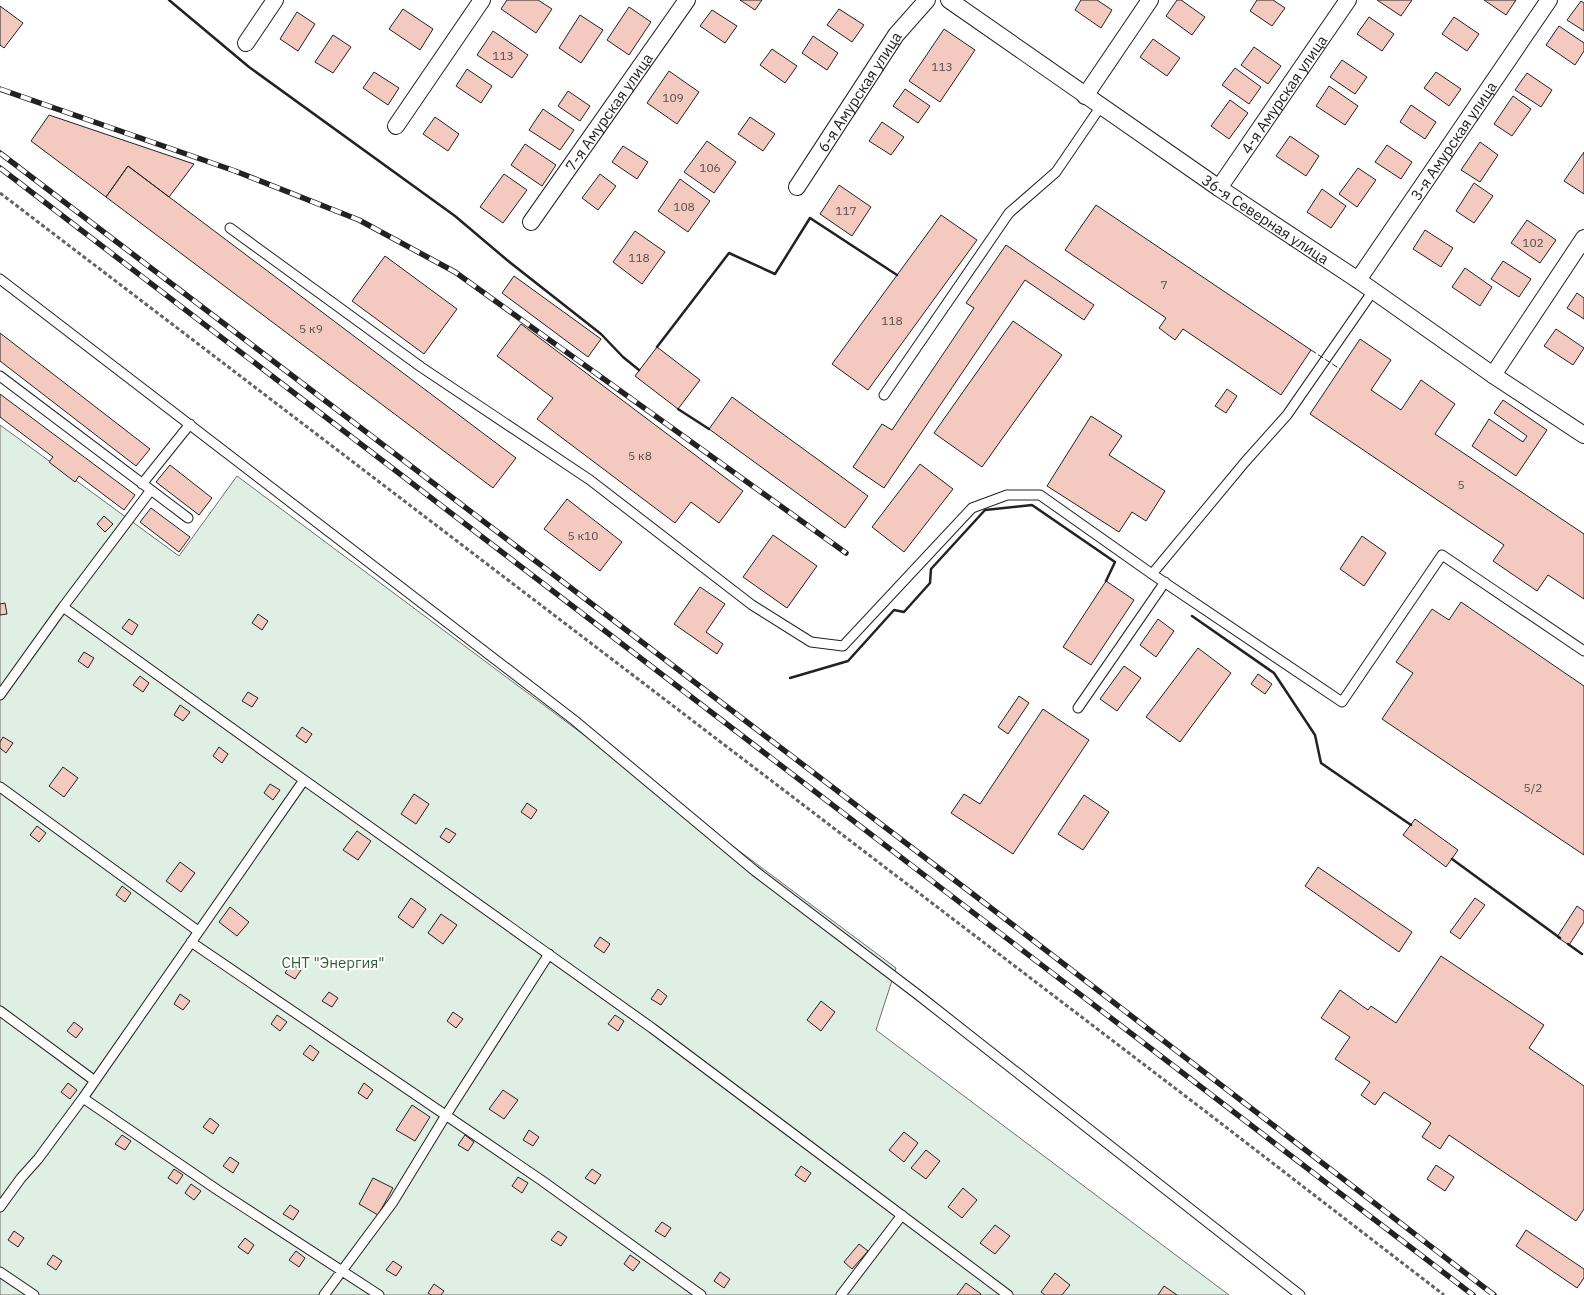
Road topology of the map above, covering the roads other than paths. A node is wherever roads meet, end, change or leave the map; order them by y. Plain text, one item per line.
1 (275, 0) edge
2 (482, 0) edge
3 (687, 0) edge
4 (927, 0) edge
5 (949, 0) edge
6 (1150, 0) edge
7 (1348, 0) edge
8 (1549, 0) edge
9 (246, 43) dead end
10 (1085, 96) junction
11 (1100, 106) junction
12 (396, 126) dead end
13 (797, 187) dead end
14 (1220, 188) junction
15 (531, 222) dead end
16 (230, 228) dead end
17 (1584, 238) edge
18 (0, 279) edge
19 (1358, 280) junction
20 (1373, 291) junction
21 (1493, 375) junction
22 (0, 376) edge
23 (884, 395) dead end
24 (190, 424) junction
25 (1584, 436) edge
26 (142, 484) junction
27 (151, 490) junction
28 (188, 518) dead end
29 (1152, 574) junction
30 (1164, 582) junction
31 (63, 607) junction
32 (1584, 651) edge
33 (0, 695) edge
34 (1078, 708) dead end
35 (304, 780) junction
36 (0, 787) edge
37 (198, 931) junction
38 (191, 942) junction
39 (549, 954) junction
40 (0, 1011) edge
41 (95, 1080) junction
42 (83, 1098) junction
43 (446, 1115) junction
44 (0, 1207) edge
45 (902, 1215) junction
46 (342, 1271) junction
47 (0, 1272) edge
48 (34, 1295) edge
49 (324, 1295) edge
50 (380, 1295) edge
51 (701, 1295) edge
52 (841, 1295) edge
53 (1008, 1295) edge
54 (1300, 1295) edge

1 - 9 street
2 - 12 street
3 - 15 street, 7-я Амурская улица
4 - 13 street, 6-я Амурская улица
5 - 10 street, 36-я Северная улица
6 - 10 street
7 - 14 street, 4-я Амурская улица
8 - 19 street, 3-я Амурская улица
10 - 11 street, 36-я Северная улица
11 - 14 street, 36-я Северная улица
11 - 23 lane
14 - 19 street, 36-я Северная улица
16 - 29 lane
17 - 21 street
18 - 24 lane
19 - 20 street, 36-я Северная улица
20 - 21 street, 36-я Северная улица
20 - 29 lane
21 - 25 street, 36-я Северная улица
22 - 26 lane
24 - 26 lane
24 - 54 lane
26 - 27 lane
27 - 28 lane
27 - 31 lane
29 - 30 lane
30 - 32 lane
30 - 34 lane
31 - 33 lane
31 - 35 lane
35 - 37 lane
35 - 39 lane
36 - 37 lane
37 - 38 lane
38 - 41 lane
38 - 43 lane
39 - 43 lane
39 - 45 lane
40 - 41 lane
41 - 42 lane
42 - 44 lane
42 - 46 lane
43 - 46 lane
43 - 51 lane
45 - 52 lane
45 - 53 lane
46 - 49 lane
46 - 50 lane
47 - 48 lane

